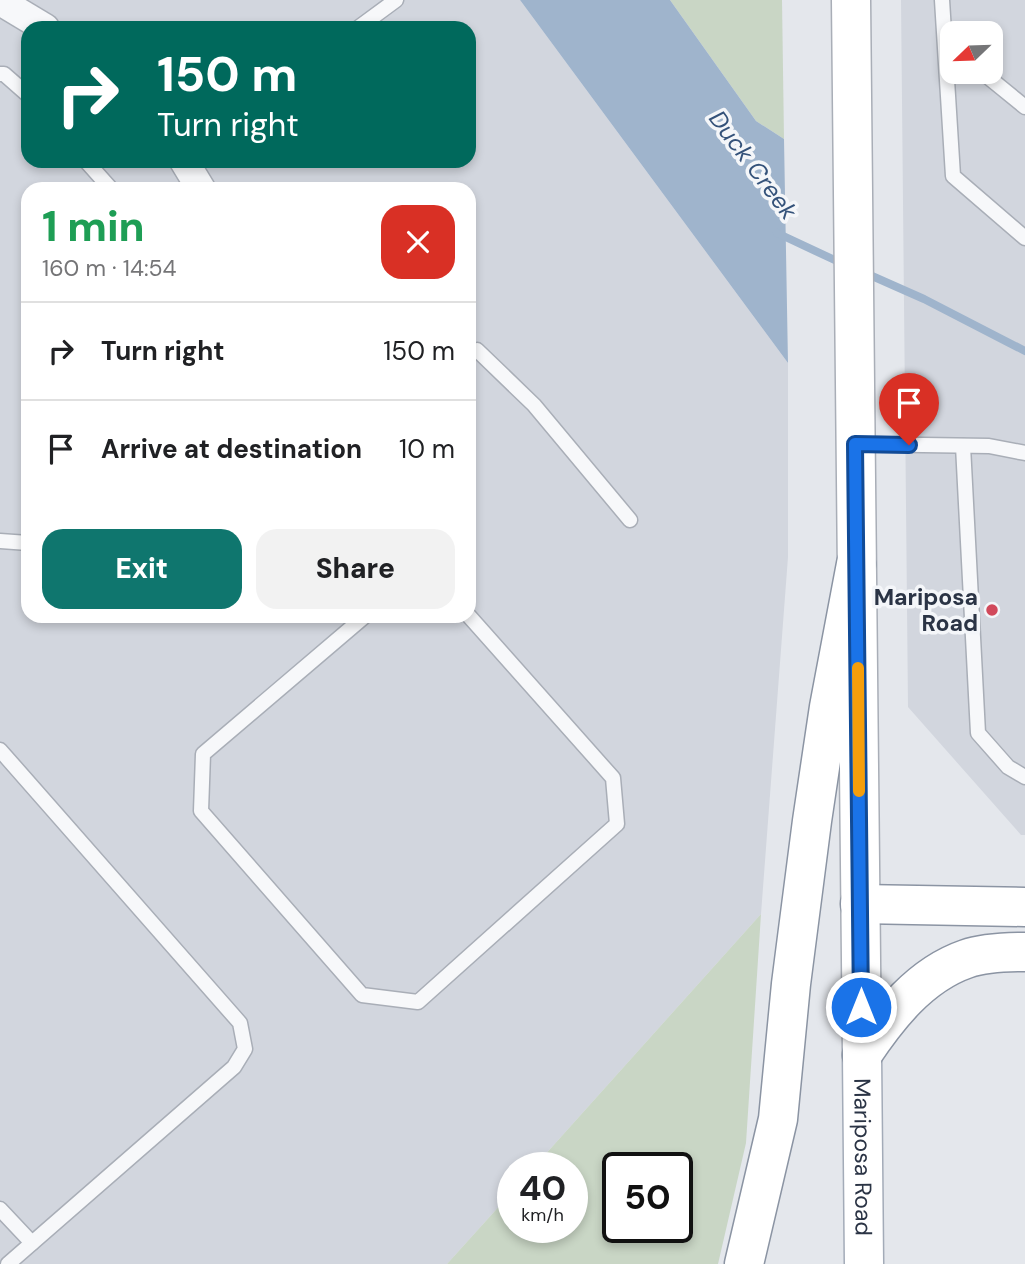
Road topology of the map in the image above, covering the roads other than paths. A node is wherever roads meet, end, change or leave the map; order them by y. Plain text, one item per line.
1 (396, 0) edge
2 (850, 0) edge
3 (942, 0) edge
4 (0, 1) edge
5 (33, 21) edge
6 (368, 21) edge
7 (945, 21) edge
8 (0, 74) edge
9 (950, 84) edge
10 (997, 84) edge
11 (21, 89) edge
12 (1025, 107) edge
13 (92, 168) edge
14 (105, 182) edge
15 (1025, 238) edge
16 (476, 351) edge
17 (855, 444) junction
18 (963, 446) junction
19 (1025, 453) edge
20 (630, 520) dead end
21 (0, 541) edge
22 (21, 542) edge
23 (856, 564) junction
24 (357, 623) edge
25 (475, 623) edge
26 (0, 750) edge
27 (1025, 777) edge
28 (860, 904) junction
29 (1025, 907) edge
30 (1025, 952) edge
31 (862, 1055) junction
32 (0, 1209) edge
33 (32, 1244) junction
34 (8, 1264) edge
35 (744, 1264) edge
36 (864, 1264) edge

1 - 6 lane
2 - 17 main road, Mariposa Road
3 - 7 lane
4 - 5 street
8 - 11 lane
9 - 15 lane
10 - 12 lane
13 - 14 lane
16 - 20 lane
17 - 18 lane
17 - 23 main road, Mariposa Road
18 - 19 lane
18 - 27 lane
21 - 22 lane
23 - 28 main road, Mariposa Road
23 - 35 main road
24 - 25 lane
26 - 33 lane
28 - 29 main road
28 - 31 main road, Mariposa Road
30 - 31 main road
31 - 36 main road, Mariposa Road
32 - 33 lane
33 - 34 lane

